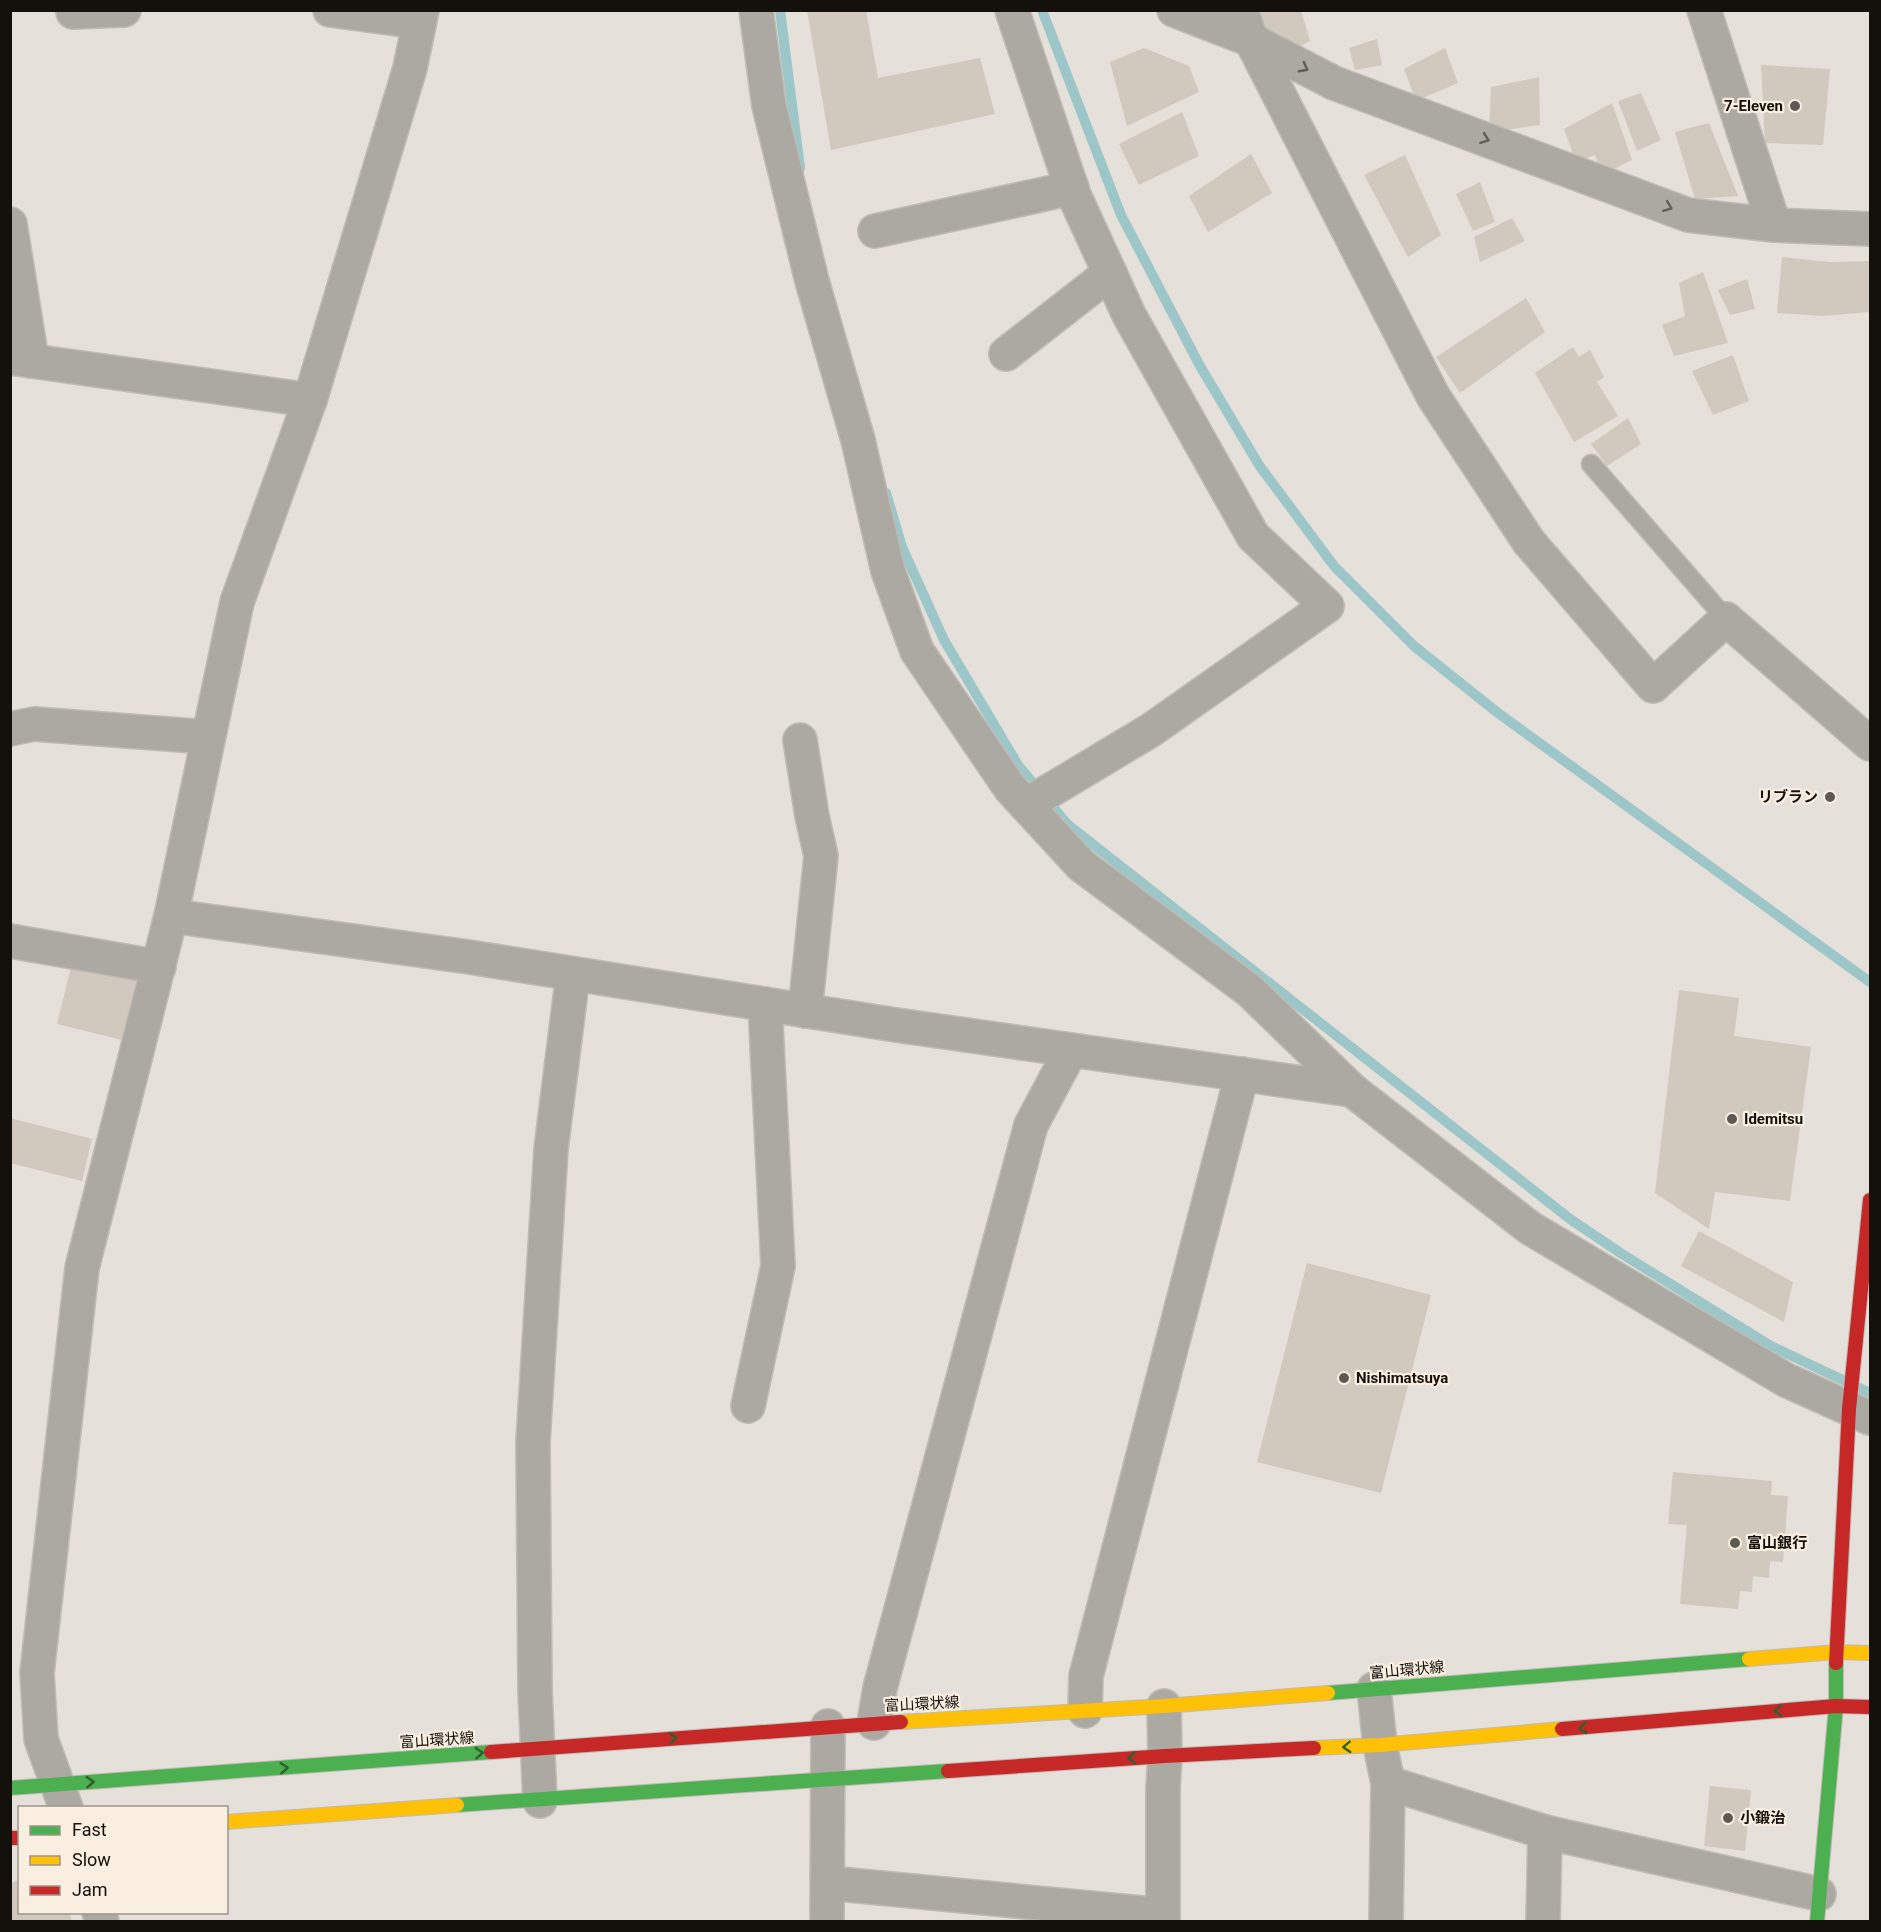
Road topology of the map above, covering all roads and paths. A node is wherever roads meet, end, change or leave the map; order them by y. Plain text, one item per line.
1 (124, 10) edge
2 (330, 10) edge
3 (756, 10) edge
4 (1012, 10) edge
5 (1174, 10) edge
6 (1704, 10) edge
7 (73, 12) dead end
8 (421, 16) edge
9 (1246, 25) edge
10 (1072, 188) junction
11 (10, 224) edge
12 (1774, 225) junction
13 (1870, 229) edge
14 (875, 231) dead end
15 (1110, 273) junction
16 (1006, 354) dead end
17 (21, 360) edge
18 (310, 400) junction
19 (1591, 464) dead end
20 (1726, 619) junction
21 (10, 729) edge
22 (208, 737) junction
23 (800, 740) dead end
24 (1870, 744) edge
25 (1036, 799) junction
26 (171, 916) junction
27 (10, 941) edge
28 (159, 967) junction
29 (573, 974) junction
30 (765, 1004) junction
31 (806, 1011) junction
32 (1071, 1050) junction
33 (1242, 1074) junction
34 (1352, 1090) junction
35 (1870, 1200) edge
36 (748, 1406) dead end
37 (1856, 1411) edge
38 (1836, 1652) junction
39 (1870, 1653) edge
40 (1374, 1689) junction
41 (1164, 1706) junction
42 (1836, 1706) junction
43 (1870, 1707) edge
44 (1085, 1711) junction
45 (874, 1723) junction
46 (828, 1726) junction
47 (1380, 1745) junction
48 (539, 1749) junction
49 (1166, 1756) junction
50 (827, 1779) junction
51 (1388, 1783) junction
52 (10, 1788) edge
53 (62, 1796) edge
54 (540, 1801) junction
55 (228, 1822) edge
56 (1545, 1832) junction
57 (828, 1882) junction
58 (1818, 1908) edge
59 (1163, 1918) edge
60 (827, 1922) edge
61 (1386, 1922) edge
62 (1544, 1922) edge

1 - 7 street
2 - 8 street
3 - 25 street
4 - 10 street
5 - 9 street
6 - 12 street
8 - 18 street
9 -> 12 street
9 - 20 street
10 - 14 street
10 - 15 street
11 - 17 street
12 - 13 street
15 - 16 street
15 - 25 street
17 - 18 street
18 - 22 street
19 - 20 lane
20 - 24 street
21 - 22 street
22 - 26 street
23 - 31 street
25 - 34 street
26 - 28 street
26 - 29 street
27 - 28 street
28 - 53 street
29 - 30 street
29 - 48 street
30 - 31 street
30 - 36 street
31 - 32 street
32 - 33 street
32 - 45 street
33 - 34 street
33 - 44 street
34 - 37 street
35 - 37 main road
37 - 38 main road
38 - 39 main road, 富山環状線
38 - 40 main road, 富山環状線
38 - 42 main road
40 - 41 main road, 富山環状線
40 - 47 street
41 - 44 main road, 富山環状線
41 - 49 street
42 - 43 main road
42 -> 47 main road
42 - 58 main road
44 - 45 main road, 富山環状線
45 - 46 main road, 富山環状線
48 -> 46 main road, 富山環状線
46 - 50 street
47 -> 49 main road
47 - 51 street
53 -> 48 main road, 富山環状線
48 - 54 street
49 -> 50 main road
49 - 59 street
50 - 54 main road
50 - 57 street
51 - 56 street
51 - 61 street
52 - 53 main road, 富山環状線
54 - 55 main road
56 - 58 street
56 - 62 street
57 - 59 street
57 - 60 street

